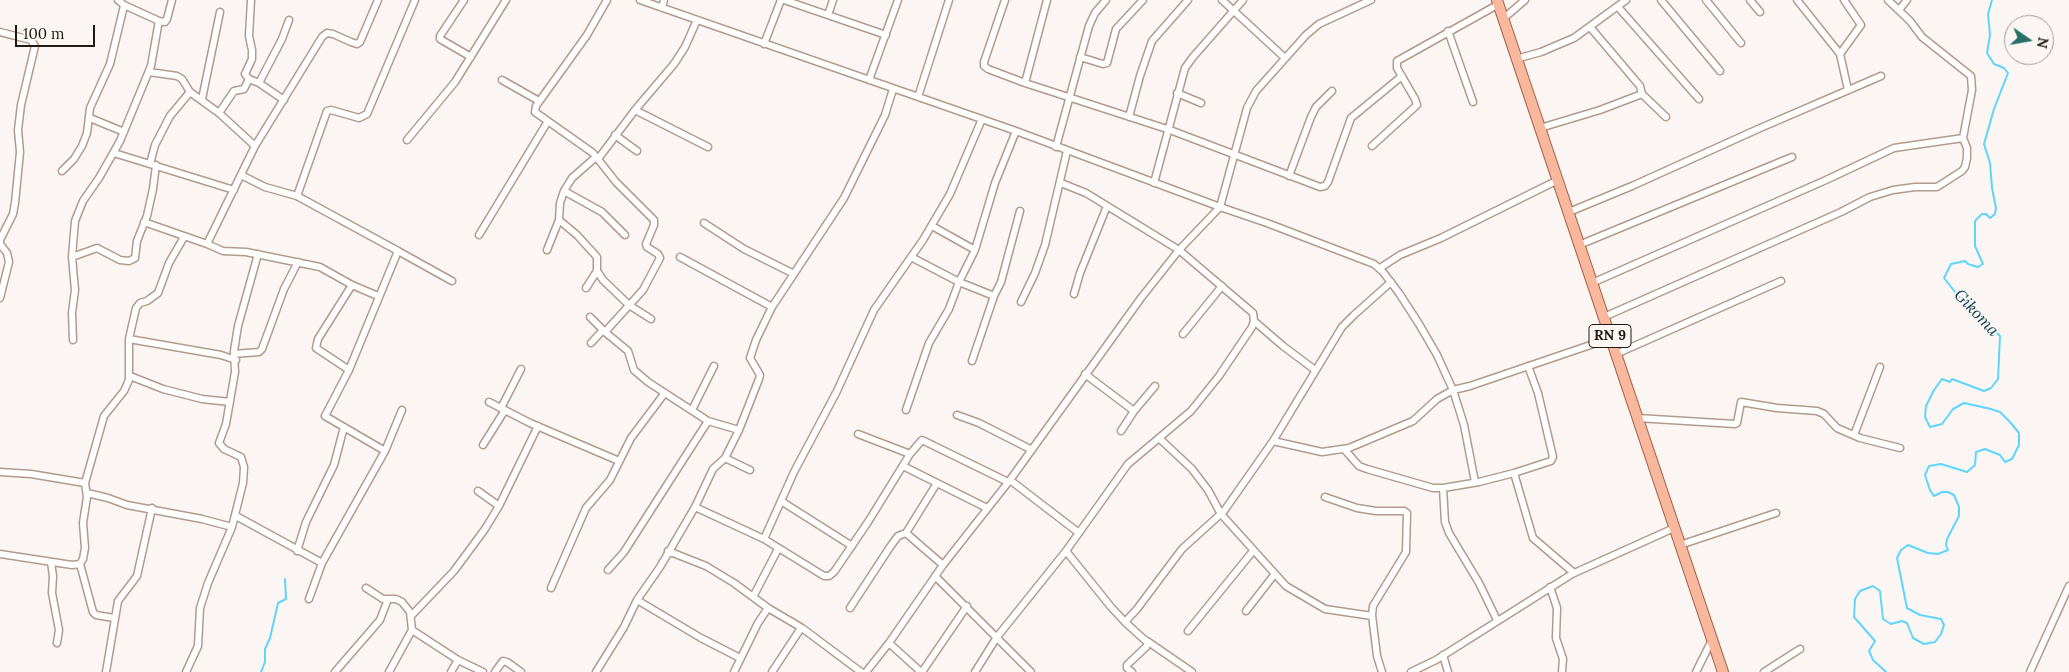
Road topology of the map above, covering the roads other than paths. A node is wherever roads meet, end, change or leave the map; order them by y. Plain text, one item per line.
1 (172, 0) edge
2 (251, 0) edge
3 (378, 0) edge
4 (415, 0) edge
5 (464, 0) edge
6 (506, 0) edge
7 (607, 0) edge
8 (640, 0) edge
9 (664, 0) edge
10 (783, 0) edge
11 (833, 0) edge
12 (898, 0) edge
13 (949, 0) edge
14 (1005, 0) edge
15 (1047, 0) edge
16 (1106, 0) edge
17 (1143, 0) edge
18 (1188, 0) edge
19 (1222, 0) edge
20 (1243, 0) edge
21 (1371, 0) edge
22 (1525, 0) edge
23 (1626, 0) edge
24 (1661, 0) edge
25 (1706, 0) edge
26 (1750, 0) edge
27 (1797, 0) edge
28 (1844, 0) edge
29 (1888, 0) edge
30 (1907, 0) edge
31 (121, 2) edge
32 (1498, 2) edge
33 (1618, 7) junction
34 (662, 8) junction
35 (1900, 10) junction
36 (220, 12) dead end
37 (1234, 12) junction
38 (1760, 12) dead end
39 (828, 15) junction
40 (1504, 18) junction
41 (289, 20) dead end
42 (697, 20) junction
43 (159, 21) junction
44 (1590, 27) junction
45 (1448, 31) junction
46 (0, 32) edge
47 (886, 35) junction
48 (1741, 43) dead end
49 (764, 44) junction
50 (1840, 54) junction
51 (1080, 56) junction
52 (471, 57) junction
53 (1285, 58) junction
54 (1516, 59) junction
55 (149, 72) junction
56 (1720, 72) dead end
57 (1402, 76) junction
58 (1881, 76) dead end
59 (249, 79) junction
60 (502, 80) dead end
61 (869, 80) junction
62 (258, 83) junction
63 (1025, 83) junction
64 (893, 89) junction
65 (1848, 90) junction
66 (1332, 91) dead end
67 (190, 92) junction
68 (1177, 93) junction
69 (1642, 94) junction
70 (918, 97) junction
71 (1070, 97) junction
72 (202, 99) junction
73 (1699, 99) dead end
74 (284, 100) junction
75 (539, 102) junction
76 (1472, 102) dead end
77 (1201, 103) dead end
78 (635, 110) junction
79 (219, 113) junction
80 (1129, 117) junction
81 (1666, 117) dead end
82 (90, 118) junction
83 (982, 120) junction
84 (548, 121) junction
85 (1540, 128) junction
86 (1170, 130) junction
87 (1016, 131) junction
88 (124, 132) junction
89 (615, 135) junction
90 (1963, 138) junction
91 (407, 140) dead end
92 (255, 146) junction
93 (1372, 146) dead end
94 (708, 147) dead end
95 (1056, 147) junction
96 (638, 151) dead end
97 (1067, 151) junction
98 (114, 153) junction
99 (1233, 154) junction
100 (1792, 157) dead end
101 (597, 158) junction
102 (153, 164) junction
103 (62, 171) dead end
104 (241, 175) junction
105 (1289, 176) junction
106 (1558, 180) junction
107 (1061, 183) junction
108 (1154, 183) junction
109 (234, 190) junction
110 (564, 191) junction
111 (297, 196) junction
112 (1107, 206) junction
113 (1220, 207) junction
114 (1020, 211) dead end
115 (1568, 212) junction
116 (559, 220) junction
117 (144, 222) junction
118 (704, 223) dead end
119 (932, 226) junction
120 (479, 235) dead end
121 (625, 235) dead end
122 (184, 237) junction
123 (207, 244) junction
124 (1579, 245) junction
125 (547, 250) dead end
126 (975, 250) junction
127 (1179, 250) junction
128 (398, 252) junction
129 (258, 254) junction
130 (72, 257) junction
131 (911, 257) junction
132 (680, 258) dead end
133 (298, 262) junction
134 (1380, 268) junction
135 (597, 270) junction
136 (794, 274) junction
137 (452, 281) dead end
138 (1781, 281) dead end
139 (958, 282) junction
140 (1391, 282) junction
141 (1592, 282) junction
142 (352, 285) junction
143 (1222, 286) junction
144 (586, 288) dead end
145 (1074, 294) dead end
146 (378, 296) junction
147 (994, 296) junction
148 (0, 298) edge
149 (1021, 302) dead end
150 (629, 306) junction
151 (772, 308) junction
152 (590, 317) dead end
153 (1604, 317) junction
154 (651, 319) dead end
155 (1254, 321) junction
156 (604, 331) junction
157 (1183, 334) dead end
158 (1611, 338) junction
159 (130, 339) junction
160 (73, 340) dead end
161 (591, 343) dead end
162 (1616, 354) junction
163 (235, 357) junction
164 (972, 361) dead end
165 (714, 366) dead end
166 (1528, 366) junction
167 (1880, 367) dead end
168 (521, 369) dead end
169 (349, 370) junction
170 (1316, 370) junction
171 (1085, 374) junction
172 (130, 376) junction
173 (1155, 386) dead end
174 (1454, 390) junction
175 (664, 394) junction
176 (230, 402) junction
177 (489, 402) dead end
178 (503, 409) junction
179 (402, 410) dead end
180 (692, 410) junction
181 (906, 410) dead end
182 (1134, 411) junction
183 (957, 415) dead end
184 (1637, 418) junction
185 (708, 420) junction
186 (538, 426) junction
187 (344, 427) junction
188 (739, 430) junction
189 (1121, 431) dead end
190 (858, 434) dead end
191 (1854, 435) junction
192 (1159, 438) junction
193 (1273, 441) junction
194 (483, 445) dead end
195 (1900, 448) dead end
196 (1344, 449) junction
197 (1032, 450) junction
198 (385, 451) junction
199 (910, 454) junction
200 (725, 458) junction
201 (619, 461) junction
202 (904, 466) junction
203 (750, 470) dead end
204 (0, 472) edge
205 (1514, 473) junction
206 (1009, 481) junction
207 (1474, 482) junction
208 (85, 483) junction
209 (937, 483) junction
210 (1443, 488) junction
211 (478, 492) dead end
212 (87, 493) junction
213 (1325, 497) dead end
214 (781, 501) junction
215 (499, 506) junction
216 (695, 507) junction
217 (152, 508) junction
218 (987, 508) junction
219 (1776, 513) dead end
220 (1221, 514) junction
221 (236, 516) junction
222 (232, 527) junction
223 (1674, 528) junction
224 (906, 533) junction
225 (1079, 533) junction
226 (764, 538) junction
227 (1680, 545) junction
228 (852, 546) junction
229 (778, 549) junction
230 (297, 551) junction
231 (668, 551) junction
232 (1066, 551) junction
233 (1253, 551) junction
234 (0, 554) edge
235 (51, 562) junction
236 (322, 563) junction
237 (80, 564) junction
238 (943, 565) junction
239 (608, 570) dead end
240 (1574, 573) junction
241 (1274, 575) junction
242 (935, 576) junction
243 (2069, 586) edge
244 (1550, 587) junction
245 (366, 588) dead end
246 (551, 588) dead end
247 (753, 597) junction
248 (309, 599) dead end
249 (388, 599) junction
250 (637, 600) junction
251 (967, 606) junction
252 (768, 608) junction
253 (850, 608) dead end
254 (1246, 611) dead end
255 (412, 616) junction
256 (1372, 616) junction
257 (114, 618) junction
258 (1496, 620) junction
259 (1125, 622) junction
260 (801, 628) junction
261 (412, 630) junction
262 (1188, 632) dead end
263 (996, 637) junction
264 (1712, 640) junction
265 (1147, 641) junction
266 (57, 643) dead end
267 (889, 643) junction
268 (1800, 649) dead end
269 (1443, 655) junction
270 (740, 658) junction
271 (458, 660) junction
272 (1127, 665) junction
273 (106, 672) edge
274 (186, 672) edge
275 (335, 672) edge
276 (389, 672) edge
277 (451, 672) edge
278 (483, 672) edge
279 (495, 672) edge
280 (521, 672) edge
281 (596, 672) edge
282 (734, 672) edge
283 (772, 672) edge
284 (861, 672) edge
285 (866, 672) edge
286 (922, 672) edge
287 (975, 672) edge
288 (1031, 672) edge
289 (1119, 672) edge
290 (1132, 672) edge
291 (1192, 672) edge
292 (1382, 672) edge
293 (1411, 672) edge
294 (1448, 672) edge
295 (1562, 672) edge
296 (1696, 672) edge
297 (1723, 672) edge
298 (1764, 672) edge
299 (2030, 672) edge

1 - 43 street
2 - 59 street
3 - 74 street
4 - 111 street
5 - 52 street
6 - 52 street
7 - 75 street
8 - 34 street
9 - 34 street
10 - 39 street
10 - 49 street
11 - 39 street
12 - 47 street
13 - 70 street
14 - 63 street
15 - 63 street
16 - 51 street
17 - 51 street
18 - 80 street
19 - 37 street
20 - 37 street
21 - 53 street
22 - 40 street
23 - 33 street
24 - 56 street
25 - 48 street
26 - 38 street
27 - 50 street
28 - 50 street
29 - 35 street
30 - 35 street
31 - 43 street
31 - 82 street
32 - 40 main road, RN 9
32 - 45 street
33 - 44 street
33 - 73 street
34 - 42 street
35 - 90 street
36 - 72 street
37 - 53 street
37 - 68 street
39 - 47 street
40 - 54 main road, RN 9
41 - 62 street
42 - 49 street
42 - 78 street
43 - 55 street
44 - 54 street
44 - 69 street
45 - 57 street
45 - 76 street
46 - 148 street
47 - 61 street
49 - 61 street
50 - 65 street
51 - 71 street
52 - 91 street
53 - 99 street
54 - 85 main road, RN 9
55 - 67 street
55 - 88 street
57 - 93 street
57 - 105 street
58 - 65 street
59 - 62 street
59 - 79 street
60 - 75 street
61 - 64 street
62 - 74 street
63 - 71 street
64 - 70 street
64 - 136 street
65 - 115 street
66 - 105 street
67 - 72 street
67 - 102 street
68 - 77 street
68 - 86 street
69 - 81 street
69 - 85 street
70 - 83 street
71 - 80 street
71 - 95 street
72 - 79 street
74 - 92 street
75 - 84 street
78 - 89 street
78 - 94 street
79 - 92 street
80 - 86 street
82 - 88 street
82 - 103 street
83 - 87 street
83 - 119 street
84 - 101 street
84 - 120 street
85 - 106 main road, RN 9
86 - 99 street
86 - 108 street
87 - 95 street
87 - 126 street
88 - 98 street
89 - 96 street
89 - 101 street
90 - 141 street
90 - 153 street
92 - 104 street
95 - 97 street
97 - 107 street
97 - 108 street
98 - 102 street
98 - 130 street
99 - 105 street
99 - 113 street
100 - 124 street
101 - 110 street
101 - 150 street
102 - 109 street
102 - 117 street
104 - 109 street
104 - 111 street
106 - 115 main road, RN 9
106 - 134 street
107 - 112 street
107 - 149 street
108 - 113 street
109 - 123 street
110 - 116 street
110 - 121 street
111 - 128 street
112 - 127 street
112 - 145 street
113 - 127 street
113 - 134 street
114 - 147 street
115 - 124 main road, RN 9
116 - 125 street
116 - 135 street
117 - 122 street
117 - 130 street
118 - 136 street
119 - 126 street
119 - 131 street
122 - 123 street
122 - 159 street
123 - 129 street
124 - 141 main road, RN 9
126 - 139 street
127 - 143 street
127 - 171 street
128 - 137 street
128 - 146 street
129 - 133 street
129 - 163 street
130 - 160 street
131 - 139 street
131 - 214 street
132 - 151 street
133 - 142 street
133 - 163 street
134 - 140 street
135 - 144 street
135 - 150 street
136 - 151 street
138 - 162 street
139 - 147 street
139 - 181 street
140 - 170 street
140 - 174 street
141 - 153 main road, RN 9
142 - 146 street
142 - 169 street
143 - 155 street
143 - 157 street
146 - 169 street
147 - 164 street
150 - 154 street
150 - 156 street
151 - 188 street
152 - 156 street
153 - 158 main road, RN 9
155 - 170 street
155 - 192 street
156 - 161 street
156 - 175 street
158 - 162 main road, RN 9
158 - 166 street
159 - 163 street
159 - 172 street
162 - 184 main road, RN 9
163 - 176 street
165 - 180 street
166 - 174 street
166 - 205 street
167 - 191 street
168 - 178 street
169 - 187 street
170 - 193 street
171 - 182 street
171 - 197 street
172 - 176 street
172 - 208 street
173 - 182 street
174 - 196 street
174 - 207 street
175 - 180 street
175 - 201 street
176 - 221 street
177 - 178 street
178 - 186 street
178 - 194 street
179 - 198 street
180 - 185 street
182 - 189 street
183 - 197 street
184 - 191 street
184 - 223 main road, RN 9
185 - 188 street
185 - 239 street
186 - 201 street
186 - 215 street
187 - 198 street
187 - 230 street
188 - 200 street
190 - 199 street
191 - 195 street
192 - 220 street
192 - 225 street
193 - 196 street
193 - 220 street
196 - 210 street
197 - 206 street
198 - 236 street
199 - 202 street
199 - 206 street
200 - 203 street
200 - 216 street
201 - 246 street
202 - 209 street
202 - 228 street
204 - 208 street
205 - 207 street
205 - 240 street
206 - 218 street
206 - 225 street
207 - 210 street
208 - 212 street
209 - 218 street
209 - 224 street
210 - 258 street
211 - 215 street
212 - 217 street
212 - 237 street
213 - 256 street
214 - 226 street
214 - 228 street
215 - 255 street
216 - 226 street
216 - 231 street
217 - 222 street
217 - 257 street
218 - 238 street
219 - 227 street
220 - 233 street
220 - 259 street
221 - 222 street
221 - 230 street
222 - 274 street
223 - 227 main road, RN 9
223 - 240 street
224 - 238 street
224 - 253 street
225 - 232 street
226 - 229 street
227 - 264 main road, RN 9
228 - 229 street
229 - 247 street
230 - 236 street
231 - 247 street
231 - 250 street
232 - 259 street
232 - 263 street
233 - 241 street
233 - 262 street
234 - 235 street
235 - 237 street
235 - 266 street
236 - 248 street
237 - 257 street
238 - 242 street
240 - 244 street
241 - 254 street
241 - 256 street
242 - 251 street
242 - 267 street
243 - 299 street
244 - 258 street
244 - 295 street
245 - 249 street
247 - 252 street
249 - 255 street
249 - 275 street
250 - 270 street
250 - 281 street
251 - 263 street
251 - 286 street
252 - 260 street
252 - 270 street
255 - 261 street
256 - 292 street
257 - 273 street
258 - 269 street
259 - 265 street
260 - 283 street
260 - 284 street
261 - 271 street
261 - 276 street
263 - 287 street
263 - 288 street
264 - 296 street
264 - 297 main road, RN 9
265 - 272 street
265 - 291 street
267 - 285 street
267 - 286 street
268 - 298 street
269 - 293 street
269 - 294 street
270 - 282 street
271 - 277 street
271 - 278 street
272 - 289 street
272 - 290 street
279 - 280 street

